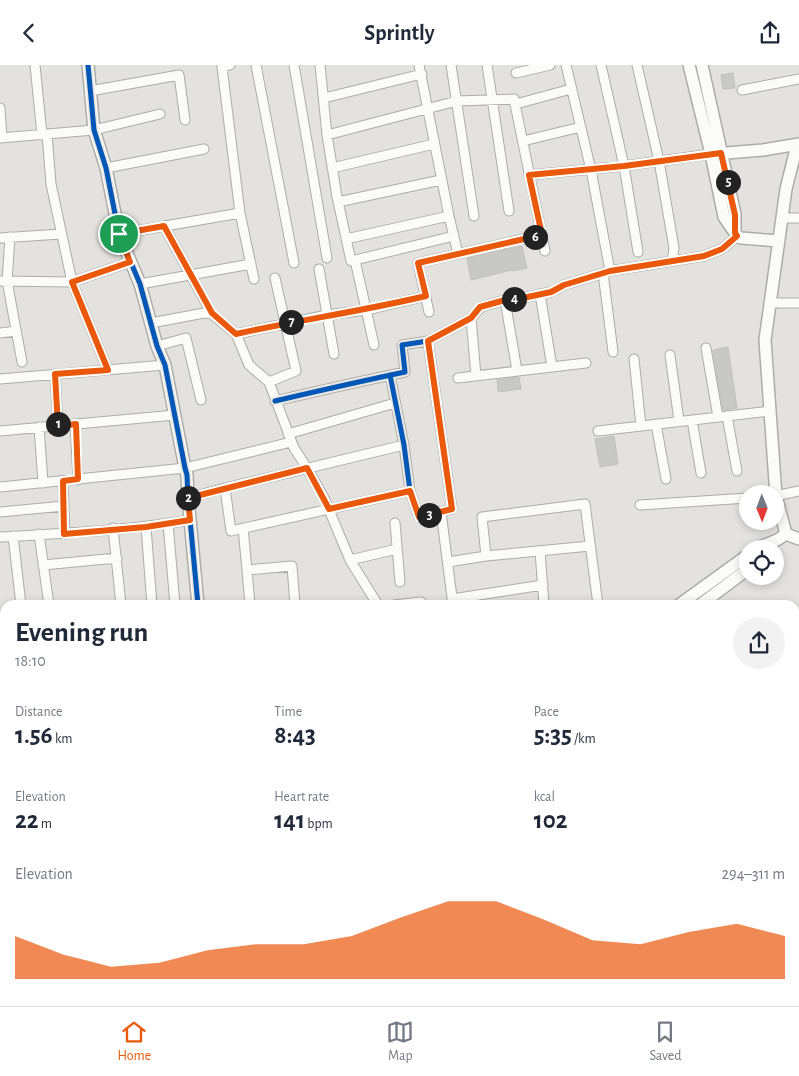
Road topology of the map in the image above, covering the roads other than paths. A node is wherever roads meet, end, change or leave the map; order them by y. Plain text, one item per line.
1 (35, 65) edge
2 (88, 65) edge
3 (230, 65) edge
4 (256, 65) edge
5 (294, 65) edge
6 (320, 65) edge
7 (451, 65) edge
8 (488, 65) edge
9 (550, 65) edge
10 (566, 65) edge
11 (601, 65) edge
12 (637, 65) edge
13 (689, 65) edge
14 (702, 65) edge
15 (420, 70) edge
16 (516, 73) dead end
17 (799, 79) edge
18 (571, 89) junction
19 (90, 91) junction
20 (742, 91) dead end
21 (324, 98) junction
22 (493, 100) junction
23 (457, 101) junction
24 (516, 104) junction
25 (0, 107) edge
26 (428, 110) junction
27 (160, 114) dead end
28 (184, 120) dead end
29 (581, 127) junction
30 (94, 130) junction
31 (45, 134) junction
32 (327, 135) junction
33 (1, 138) edge
34 (523, 141) junction
35 (434, 144) junction
36 (798, 145) edge
37 (204, 149) dead end
38 (716, 154) junction
39 (659, 161) junction
40 (795, 165) edge
41 (624, 166) junction
42 (106, 168) junction
43 (332, 168) junction
44 (591, 170) junction
45 (529, 175) junction
46 (441, 180) junction
47 (338, 202) junction
48 (509, 211) dead end
49 (240, 213) junction
50 (448, 216) junction
51 (474, 216) dead end
52 (782, 218) junction
53 (799, 218) edge
54 (164, 226) junction
55 (61, 234) junction
56 (119, 234) junction
57 (736, 234) junction
58 (542, 235) junction
59 (454, 236) junction
60 (10, 237) junction
61 (0, 238) edge
62 (346, 239) junction
63 (778, 241) junction
64 (545, 251) dead end
65 (638, 252) dead end
66 (458, 254) junction
67 (327, 258) dead end
68 (355, 260) junction
69 (672, 261) junction
70 (130, 262) junction
71 (294, 263) dead end
72 (251, 264) junction
73 (319, 269) dead end
74 (607, 272) junction
75 (191, 275) junction
76 (275, 278) dead end
77 (254, 279) dead end
78 (3, 281) edge
79 (72, 282) junction
80 (140, 285) junction
81 (540, 294) junction
82 (426, 296) junction
83 (505, 300) junction
84 (769, 303) junction
85 (799, 303) edge
86 (367, 310) junction
87 (212, 313) junction
88 (429, 313) dead end
89 (327, 315) junction
90 (471, 318) junction
91 (151, 323) junction
92 (286, 323) junction
93 (16, 331) junction
94 (0, 333) edge
95 (236, 334) junction
96 (428, 341) junction
97 (374, 345) dead end
98 (157, 346) junction
99 (706, 348) dead end
100 (613, 352) dead end
101 (334, 354) dead end
102 (670, 355) dead end
103 (634, 359) dead end
104 (22, 362) dead end
105 (586, 363) dead end
106 (165, 365) junction
107 (552, 367) junction
108 (108, 370) junction
109 (517, 371) junction
110 (55, 374) junction
111 (390, 375) junction
112 (476, 376) junction
113 (458, 378) dead end
114 (0, 379) edge
115 (269, 382) junction
116 (201, 400) dead end
117 (275, 401) junction
118 (395, 403) junction
119 (770, 411) junction
120 (175, 415) junction
121 (723, 416) junction
122 (692, 420) junction
123 (679, 421) junction
124 (76, 424) junction
125 (656, 424) junction
126 (58, 426) junction
127 (641, 426) junction
128 (39, 427) junction
129 (0, 431) edge
130 (598, 431) dead end
131 (290, 438) junction
132 (404, 445) junction
133 (307, 468) junction
134 (185, 469) junction
135 (737, 471) dead end
136 (701, 473) dead end
137 (78, 479) junction
138 (666, 479) dead end
139 (63, 481) junction
140 (43, 483) junction
141 (775, 485) edge
142 (0, 487) edge
143 (225, 488) junction
144 (410, 491) junction
145 (799, 491) edge
146 (784, 494) edge
147 (188, 498) junction
148 (739, 499) edge
149 (640, 505) dead end
150 (64, 506) junction
151 (329, 509) junction
152 (0, 512) edge
153 (441, 512) junction
154 (190, 520) junction
155 (168, 523) junction
156 (394, 523) dead end
157 (146, 527) junction
158 (113, 528) junction
159 (243, 528) junction
160 (39, 534) junction
161 (64, 534) junction
162 (13, 536) junction
163 (0, 537) edge
164 (590, 546) junction
165 (397, 549) junction
166 (540, 551) junction
167 (486, 556) junction
168 (117, 558) junction
169 (350, 560) junction
170 (448, 562) junction
171 (739, 562) edge
172 (43, 565) junction
173 (247, 570) junction
174 (739, 576) edge
175 (400, 581) dead end
176 (543, 585) junction
177 (21, 600) edge
178 (48, 600) edge
179 (121, 600) edge
180 (152, 600) edge
181 (175, 600) edge
182 (198, 600) edge
183 (250, 600) edge
184 (295, 600) edge
185 (375, 600) edge
186 (453, 600) edge
187 (464, 600) edge
188 (544, 600) edge
189 (597, 600) edge
190 (687, 600) edge
191 (707, 600) edge

1 - 31 street
2 - 19 street
3 - 49 street
4 - 71 street
5 - 67 street
6 - 21 street
7 - 23 street
8 - 22 street
9 - 16 street
10 - 18 street
11 - 41 street
12 - 39 street
13 - 38 street
14 - 38 street
15 - 21 street
15 - 26 street
17 - 20 street
18 - 24 street
18 - 29 street
19 - 28 street
19 - 30 street
21 - 32 street
22 - 23 street
22 - 24 street
22 - 48 street
23 - 26 street
23 - 51 street
24 - 34 street
25 - 33 street
26 - 32 street
26 - 35 street
27 - 30 street
29 - 34 street
29 - 44 street
30 - 31 street
30 - 42 street
31 - 33 street
31 - 55 street
32 - 43 street
34 - 45 street
35 - 43 street
35 - 46 street
36 - 38 street
36 - 40 street
37 - 42 street
38 - 39 street
38 - 57 street
39 - 41 street
39 - 69 street
40 - 52 street
41 - 44 street
41 - 65 street
42 - 56 street
43 - 47 street
44 - 45 street
44 - 74 street
45 - 58 street
46 - 47 street
46 - 50 street
47 - 62 street
49 - 54 street
49 - 72 street
50 - 59 street
50 - 62 street
52 - 53 street
52 - 63 street
54 - 56 street
54 - 75 street
55 - 60 street
55 - 79 street
56 - 70 street
57 - 63 street
57 - 69 street
58 - 64 street
58 - 66 street
59 - 66 street
59 - 68 street
60 - 61 street
60 - 78 street
62 - 68 street
63 - 84 street
66 - 82 street
68 - 86 street
69 - 74 street
70 - 79 street
70 - 80 street
72 - 75 street
72 - 77 street
73 - 89 street
74 - 81 street
74 - 100 street
75 - 80 street
75 - 87 street
76 - 92 street
78 - 79 street
78 - 93 street
79 - 108 street
80 - 91 street
81 - 83 street
81 - 107 street
82 - 86 street
82 - 88 street
83 - 90 street
83 - 109 street
84 - 85 street
84 - 119 street
86 - 89 street
86 - 97 street
87 - 91 street
87 - 95 street
89 - 92 street
89 - 101 street
90 - 96 street
90 - 112 street
91 - 98 street
92 - 95 street
92 - 115 street
93 - 94 street
93 - 104 street
95 - 115 street
96 - 111 street
96 - 153 street
98 - 106 street
98 - 116 street
99 - 121 street
102 - 123 street
103 - 127 street
105 - 107 street
106 - 108 street
106 - 120 street
107 - 109 street
108 - 110 street
109 - 112 street
110 - 114 street
110 - 126 street
111 - 117 street
111 - 118 street
112 - 113 street
115 - 117 street
117 - 131 street
118 - 131 street
118 - 132 street
119 - 121 street
119 - 141 street
120 - 124 street
120 - 134 street
121 - 122 street
121 - 135 street
122 - 123 street
122 - 136 street
123 - 125 street
124 - 126 street
124 - 137 street
125 - 127 street
125 - 138 street
126 - 128 street
127 - 130 street
128 - 129 street
128 - 140 street
131 - 133 street
131 - 134 street
132 - 133 street
132 - 144 street
133 - 143 street
133 - 151 street
134 - 137 street
134 - 147 street
137 - 139 street
139 - 140 street
139 - 150 street
140 - 142 street
143 - 147 street
143 - 159 street
144 - 151 street
144 - 153 street
145 - 146 street
147 - 154 street
148 - 149 street
150 - 152 street
150 - 161 street
151 - 159 street
151 - 169 street
153 - 170 street
154 - 155 street
154 - 182 street
155 - 157 street
155 - 181 street
156 - 165 street
157 - 158 street
157 - 180 street
158 - 161 street
158 - 168 street
159 - 173 street
160 - 161 street
160 - 162 street
160 - 172 street
162 - 163 street
162 - 177 street
164 - 166 street
164 - 167 street
164 - 189 street
165 - 169 street
165 - 175 street
166 - 167 street
166 - 176 street
167 - 170 street
168 - 172 street
168 - 179 street
169 - 185 street
170 - 186 street
171 - 190 street
172 - 178 street
173 - 183 street
173 - 184 street
174 - 191 street
176 - 187 street
176 - 188 street

